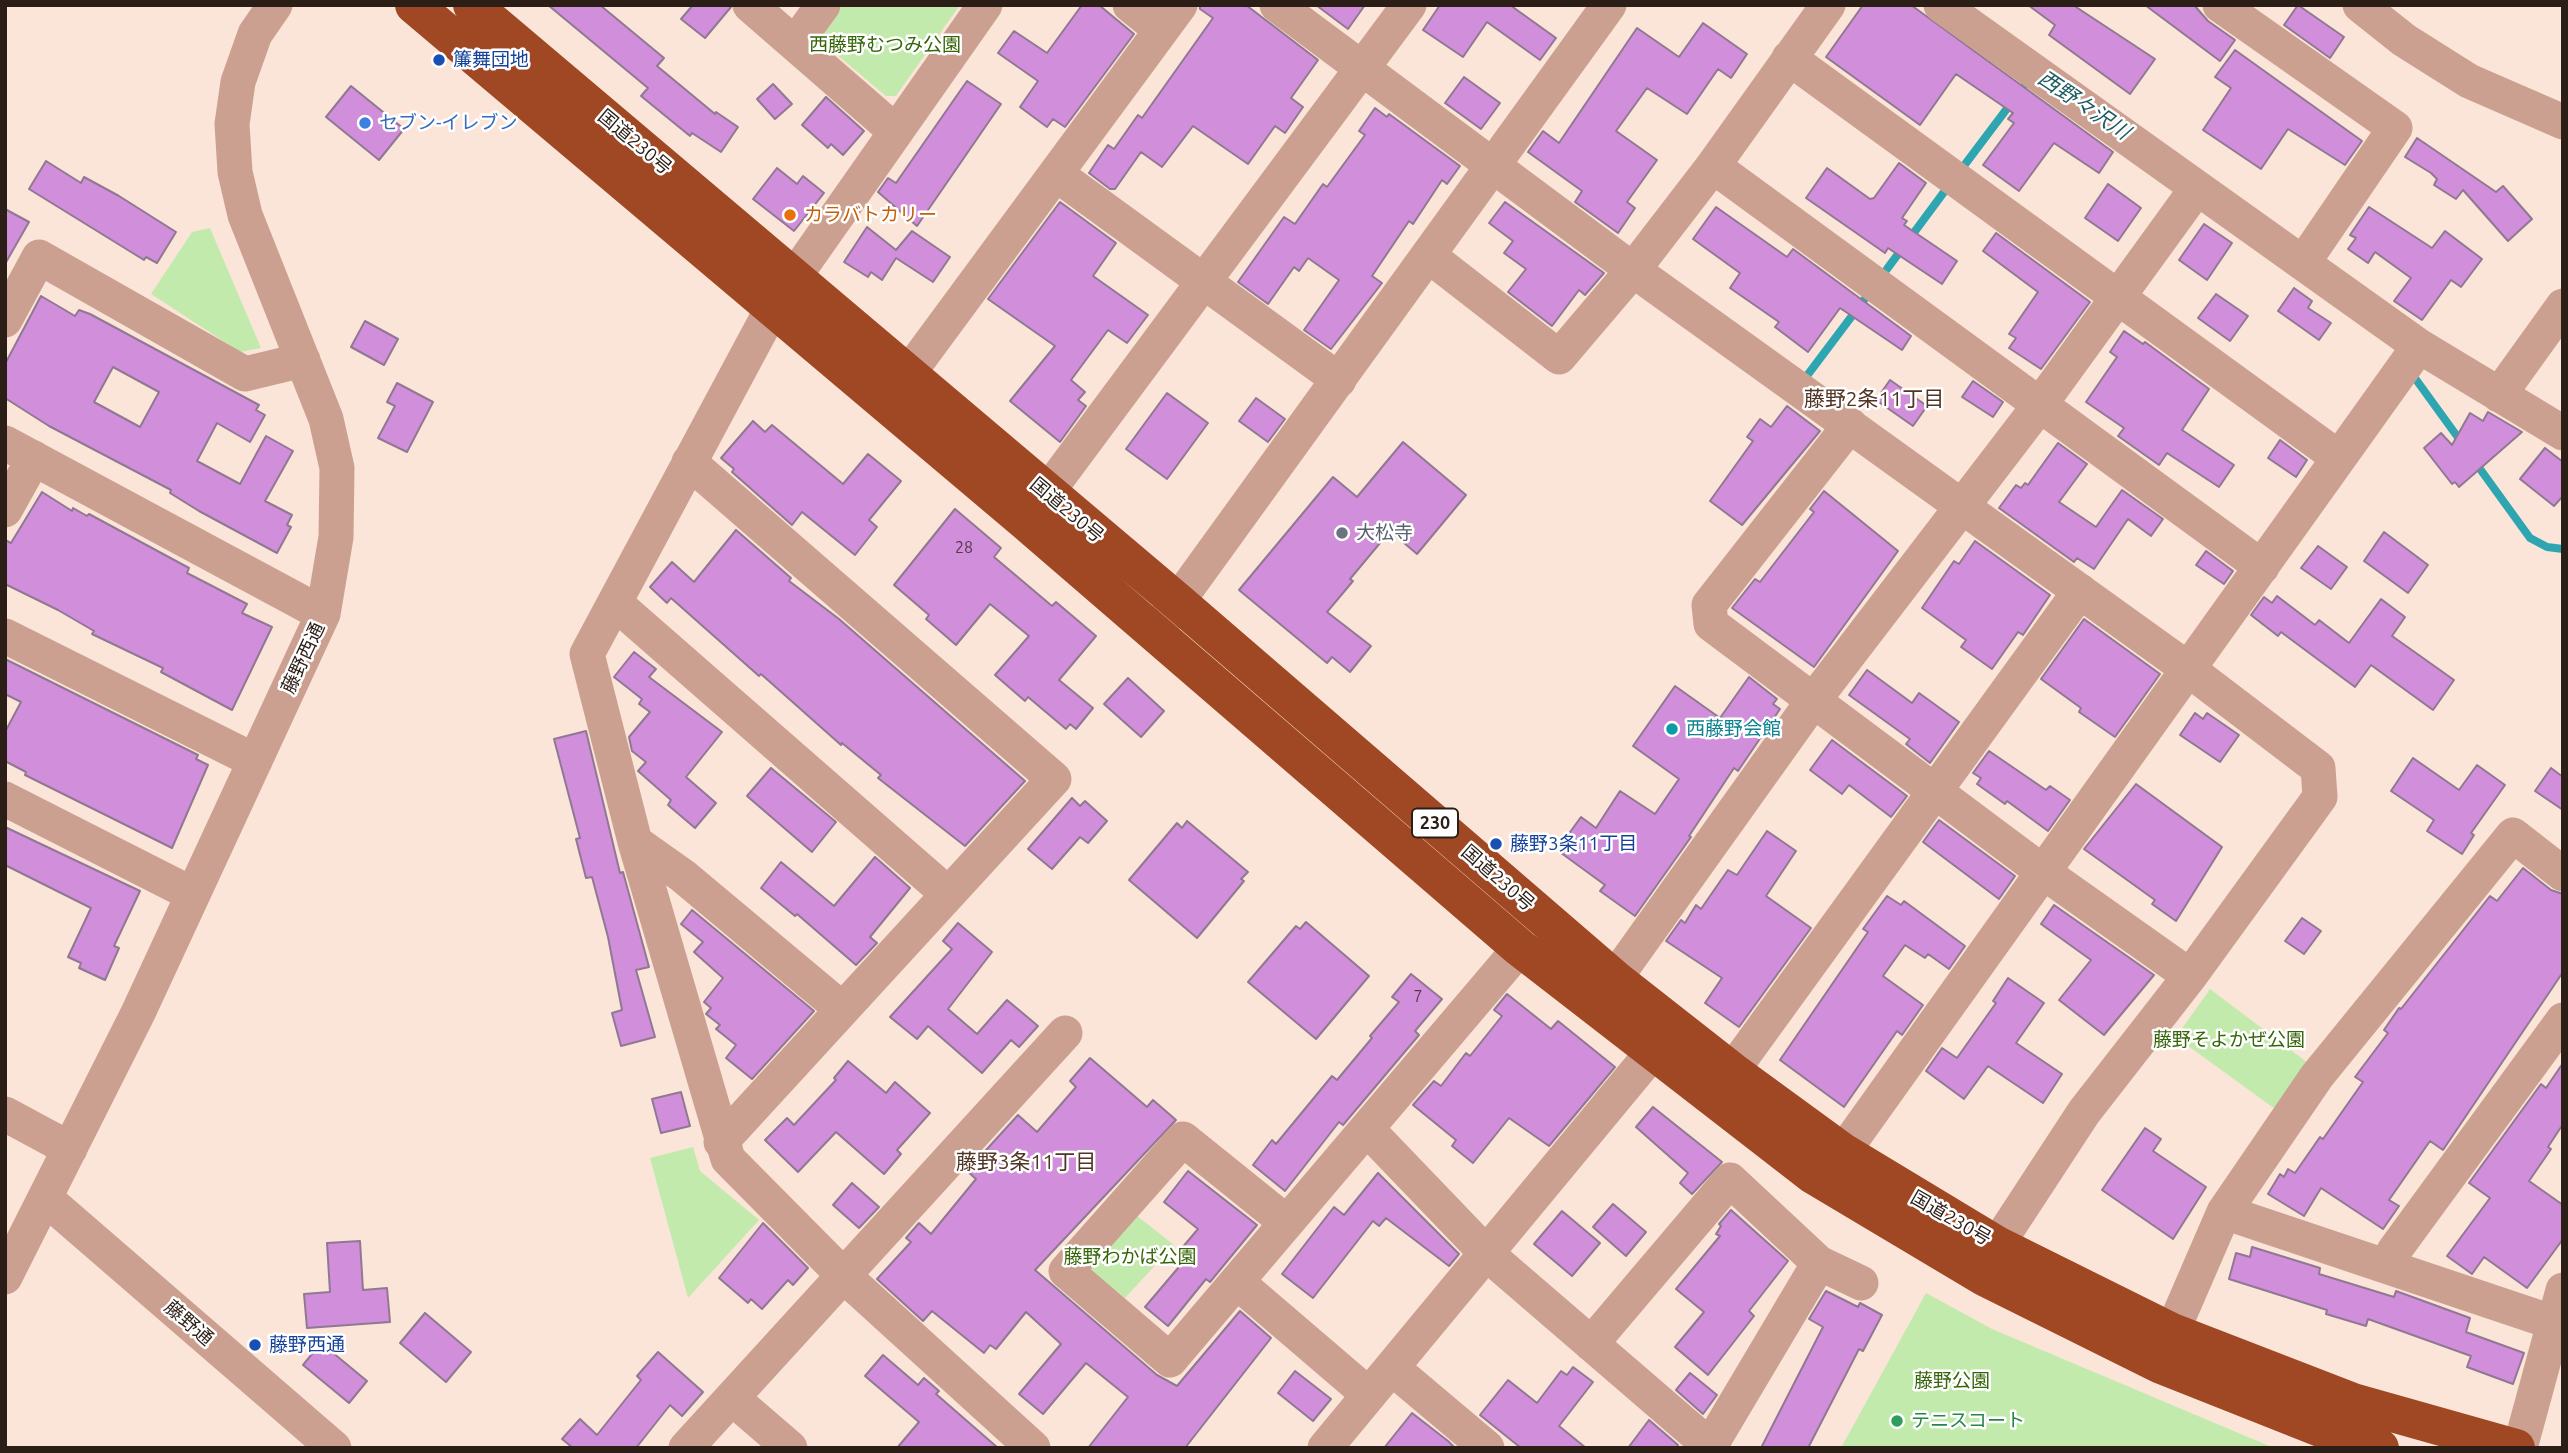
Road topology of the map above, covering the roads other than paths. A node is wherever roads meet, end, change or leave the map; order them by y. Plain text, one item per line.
1 (275, 5) edge
2 (471, 5) edge
3 (750, 5) edge
4 (823, 5) edge
5 (985, 5) edge
6 (1130, 5) edge
7 (1277, 5) edge
8 (1409, 5) edge
9 (1609, 5) edge
10 (1828, 5) edge
11 (1941, 5) edge
12 (2220, 5) edge
13 (2360, 5) edge
14 (415, 6) edge
15 (1171, 18) edge
16 (795, 44) junction
17 (1789, 58) junction
18 (1363, 69) junction
19 (2563, 122) edge
20 (895, 131) junction
21 (1494, 166) junction
22 (1713, 166) junction
23 (1056, 174) junction
24 (2197, 188) junction
25 (1429, 256) junction
26 (2303, 263) junction
27 (1633, 270) junction
28 (793, 275) junction
29 (1205, 282) junction
30 (2119, 297) junction
31 (2563, 306) edge
32 (773, 307) junction
33 (5, 320) edge
34 (2419, 346) junction
35 (303, 360) junction
36 (909, 374) junction
37 (1339, 380) junction
38 (2499, 395) junction
39 (886, 404) junction
40 (2039, 406) junction
41 (1850, 425) junction
42 (2563, 433) edge
43 (20, 450) edge
44 (2339, 458) junction
45 (688, 461) junction
46 (1961, 506) junction
47 (1036, 508) junction
48 (5, 510) edge
49 (2262, 567) junction
50 (2080, 592) junction
51 (1178, 602) junction
52 (615, 603) junction
53 (323, 614) junction
54 (1154, 632) junction
55 (5, 636) edge
56 (2188, 668) junction
57 (1813, 701) junction
58 (255, 761) junction
59 (1935, 791) junction
60 (5, 799) edge
61 (635, 842) junction
62 (2043, 872) junction
63 (2563, 873) edge
64 (192, 894) junction
65 (948, 894) junction
66 (1520, 948) junction
67 (2190, 976) junction
68 (1604, 993) junction
69 (842, 1009) junction
70 (2563, 1020) edge
71 (1065, 1033) dead end
72 (1652, 1053) junction
73 (1732, 1072) junction
74 (5, 1114) edge
75 (1367, 1129) junction
76 (721, 1142) junction
77 (70, 1149) junction
78 (1843, 1152) junction
79 (45, 1198) junction
80 (2224, 1212) junction
81 (1286, 1222) junction
82 (1997, 1245) junction
83 (1487, 1254) junction
84 (1819, 1263) junction
85 (2389, 1266) junction
86 (844, 1276) junction
87 (5, 1277) edge
88 (1237, 1282) junction
89 (1861, 1283) dead end
90 (2557, 1306) edge
91 (2172, 1332) junction
92 (1591, 1344) junction
93 (1392, 1368) junction
94 (1369, 1395) junction
95 (732, 1398) junction
96 (1710, 1447) edge
97 (334, 1448) edge
98 (686, 1448) edge
99 (790, 1448) edge
100 (1033, 1448) edge
101 (1325, 1448) edge
102 (1488, 1448) edge
103 (2380, 1448) edge
104 (2518, 1448) edge

1 - 35 street, 藤野西通
2 - 28 highway, 国道230号 / 230
3 - 16 street
4 - 16 street
5 - 20 street
6 - 15 street
7 - 18 street
8 - 18 street
9 - 21 street
10 - 17 street
11 - 24 street
12 - 26 street
13 - 19 street
14 - 32 highway, 国道230号 / 230
15 - 23 street
16 - 20 street
17 - 22 street
17 - 30 street
18 - 21 street
18 - 29 street
20 - 28 street
21 - 25 street
21 - 27 street
22 - 27 street
22 - 40 street
23 - 29 street
23 - 36 street
24 - 26 street
24 - 30 street
25 - 27 street
25 - 37 street
26 - 34 street
27 - 41 street
28 - 32 street
28 - 36 highway, 国道230号 / 230
29 - 37 street
29 - 47 street
30 - 40 street
30 - 44 street
31 - 38 street
32 - 39 highway, 国道230号 / 230
32 - 45 street
33 - 35 street
34 - 38 street
34 - 44 street
35 - 53 street, 藤野西通
36 - 39 street
36 - 47 highway, 国道230号 / 230
37 - 51 street
38 - 42 street
39 - 47 highway, 国道230号 / 230
40 - 46 street
40 - 49 street
41 - 46 street
41 - 57 street
43 - 48 street
43 - 53 street
44 - 49 street
45 - 52 street
45 - 65 street
46 - 50 street
46 - 57 street
47 - 51 highway, 国道230号 / 230
47 - 54 highway, 国道230号 / 230
49 - 56 street
50 - 56 street
50 - 59 street
51 - 54 street
51 - 68 highway, 国道230号 / 230
52 - 61 street
52 - 65 street
53 - 58 street, 藤野西通
54 - 66 highway, 国道230号 / 230
55 - 58 street
56 - 62 street
56 - 67 street
57 - 59 street
57 - 68 street
58 - 64 street, 藤野西通
59 - 62 street
59 - 73 street
60 - 64 street
61 - 69 street
61 - 76 street
62 - 67 street
62 - 78 street
63 - 80 street
64 - 77 street, 藤野西通
65 - 69 street
66 - 68 highway, 国道230号 / 230
66 - 75 street
67 - 82 street
68 - 72 highway, 国道230号 / 230
68 - 73 highway, 国道230号 / 230
69 - 76 street
70 - 85 street
71 - 86 street
72 - 83 street
72 - 103 highway, 国道230号 / 230
73 - 78 highway, 国道230号 / 230
74 - 77 street
75 - 81 street
75 - 83 street
76 - 86 street
77 - 79 street, 藤野西通
78 - 82 highway, 国道230号 / 230
79 - 87 street, 藤野西通
79 - 97 street, 藤野通
80 - 85 street
80 - 91 street
81 - 88 street
81 - 88 street
82 - 91 highway, 国道230号 / 230
83 - 92 street
83 - 93 street
84 - 89 street
84 - 92 street
84 - 96 street
85 - 90 street
86 - 95 street
86 - 100 street
88 - 94 street
90 - 104 street
91 - 104 highway, 国道230号 / 230
92 - 96 street
93 - 94 street
93 - 102 street
94 - 101 street
95 - 98 street
95 - 99 street

